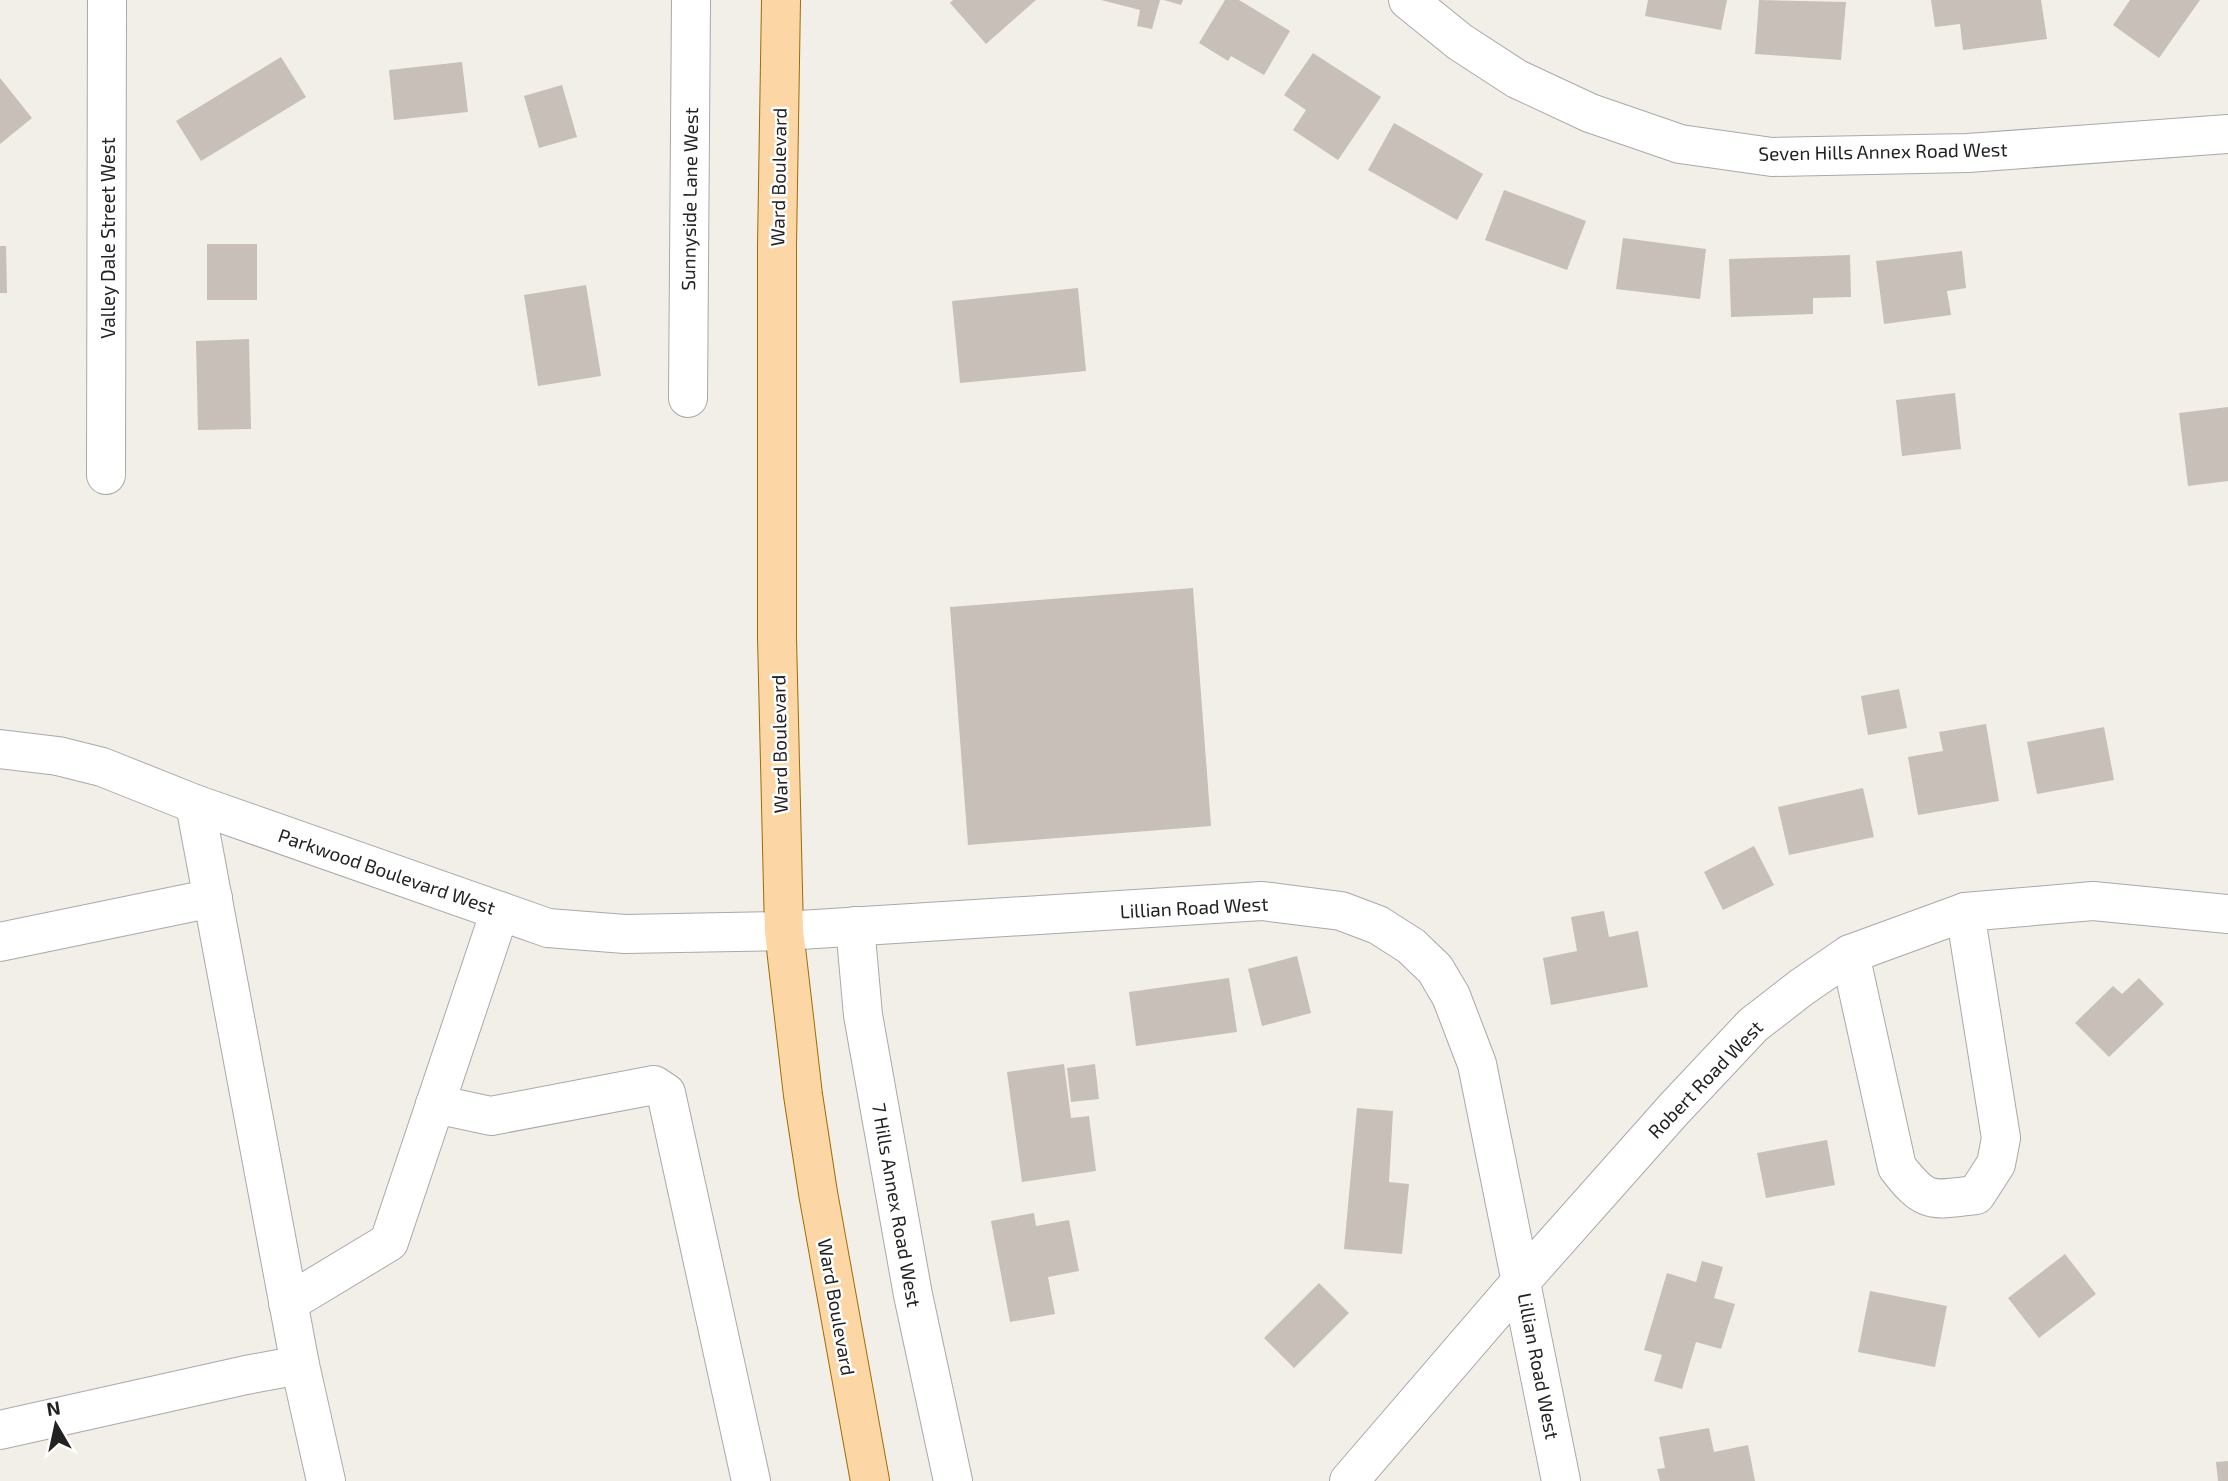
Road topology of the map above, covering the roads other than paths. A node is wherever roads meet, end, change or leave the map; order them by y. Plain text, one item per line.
1 (107, 0) edge
2 (691, 0) edge
3 (781, 0) edge
4 (1408, 0) edge
5 (2228, 134) edge
6 (688, 398) dead end
7 (106, 475) dead end
8 (0, 749) edge
9 (195, 804) junction
10 (212, 898) junction
11 (500, 911) junction
12 (1965, 912) junction
13 (2228, 914) edge
14 (855, 926) junction
15 (784, 931) junction
16 (0, 942) edge
17 (1850, 954) junction
18 (435, 1104) junction
19 (1522, 1280) junction
20 (288, 1303) junction
21 (300, 1365) junction
22 (0, 1430) edge
23 (326, 1481) edge
24 (751, 1481) edge
25 (870, 1481) edge
26 (953, 1481) edge
27 (1349, 1481) edge
28 (1561, 1481) edge

1 - 7 street, Valley Dale Street West
2 - 6 street, Sunnyside Lane West
3 - 15 main road, Ward Boulevard
4 - 5 street, Seven Hills Annex Road West
8 - 9 street, Parkwood Boulevard West
9 - 10 street
9 - 11 street, Parkwood Boulevard West
10 - 16 street
10 - 20 street
11 - 15 street, Parkwood Boulevard West
11 - 18 street
12 - 13 street, Robert Road West
12 - 17 street, Robert Road West
12 - 17 street
14 - 15 street, Lillian Road West
14 - 19 street, Lillian Road West
14 - 26 street, 7 Hills Annex Road West
15 - 25 main road, Ward Boulevard
17 - 19 street, Robert Road West
18 - 20 street
18 - 24 street
19 - 27 street, Robert Road West
19 - 28 street, Lillian Road West
20 - 21 street
21 - 22 street
21 - 23 street

